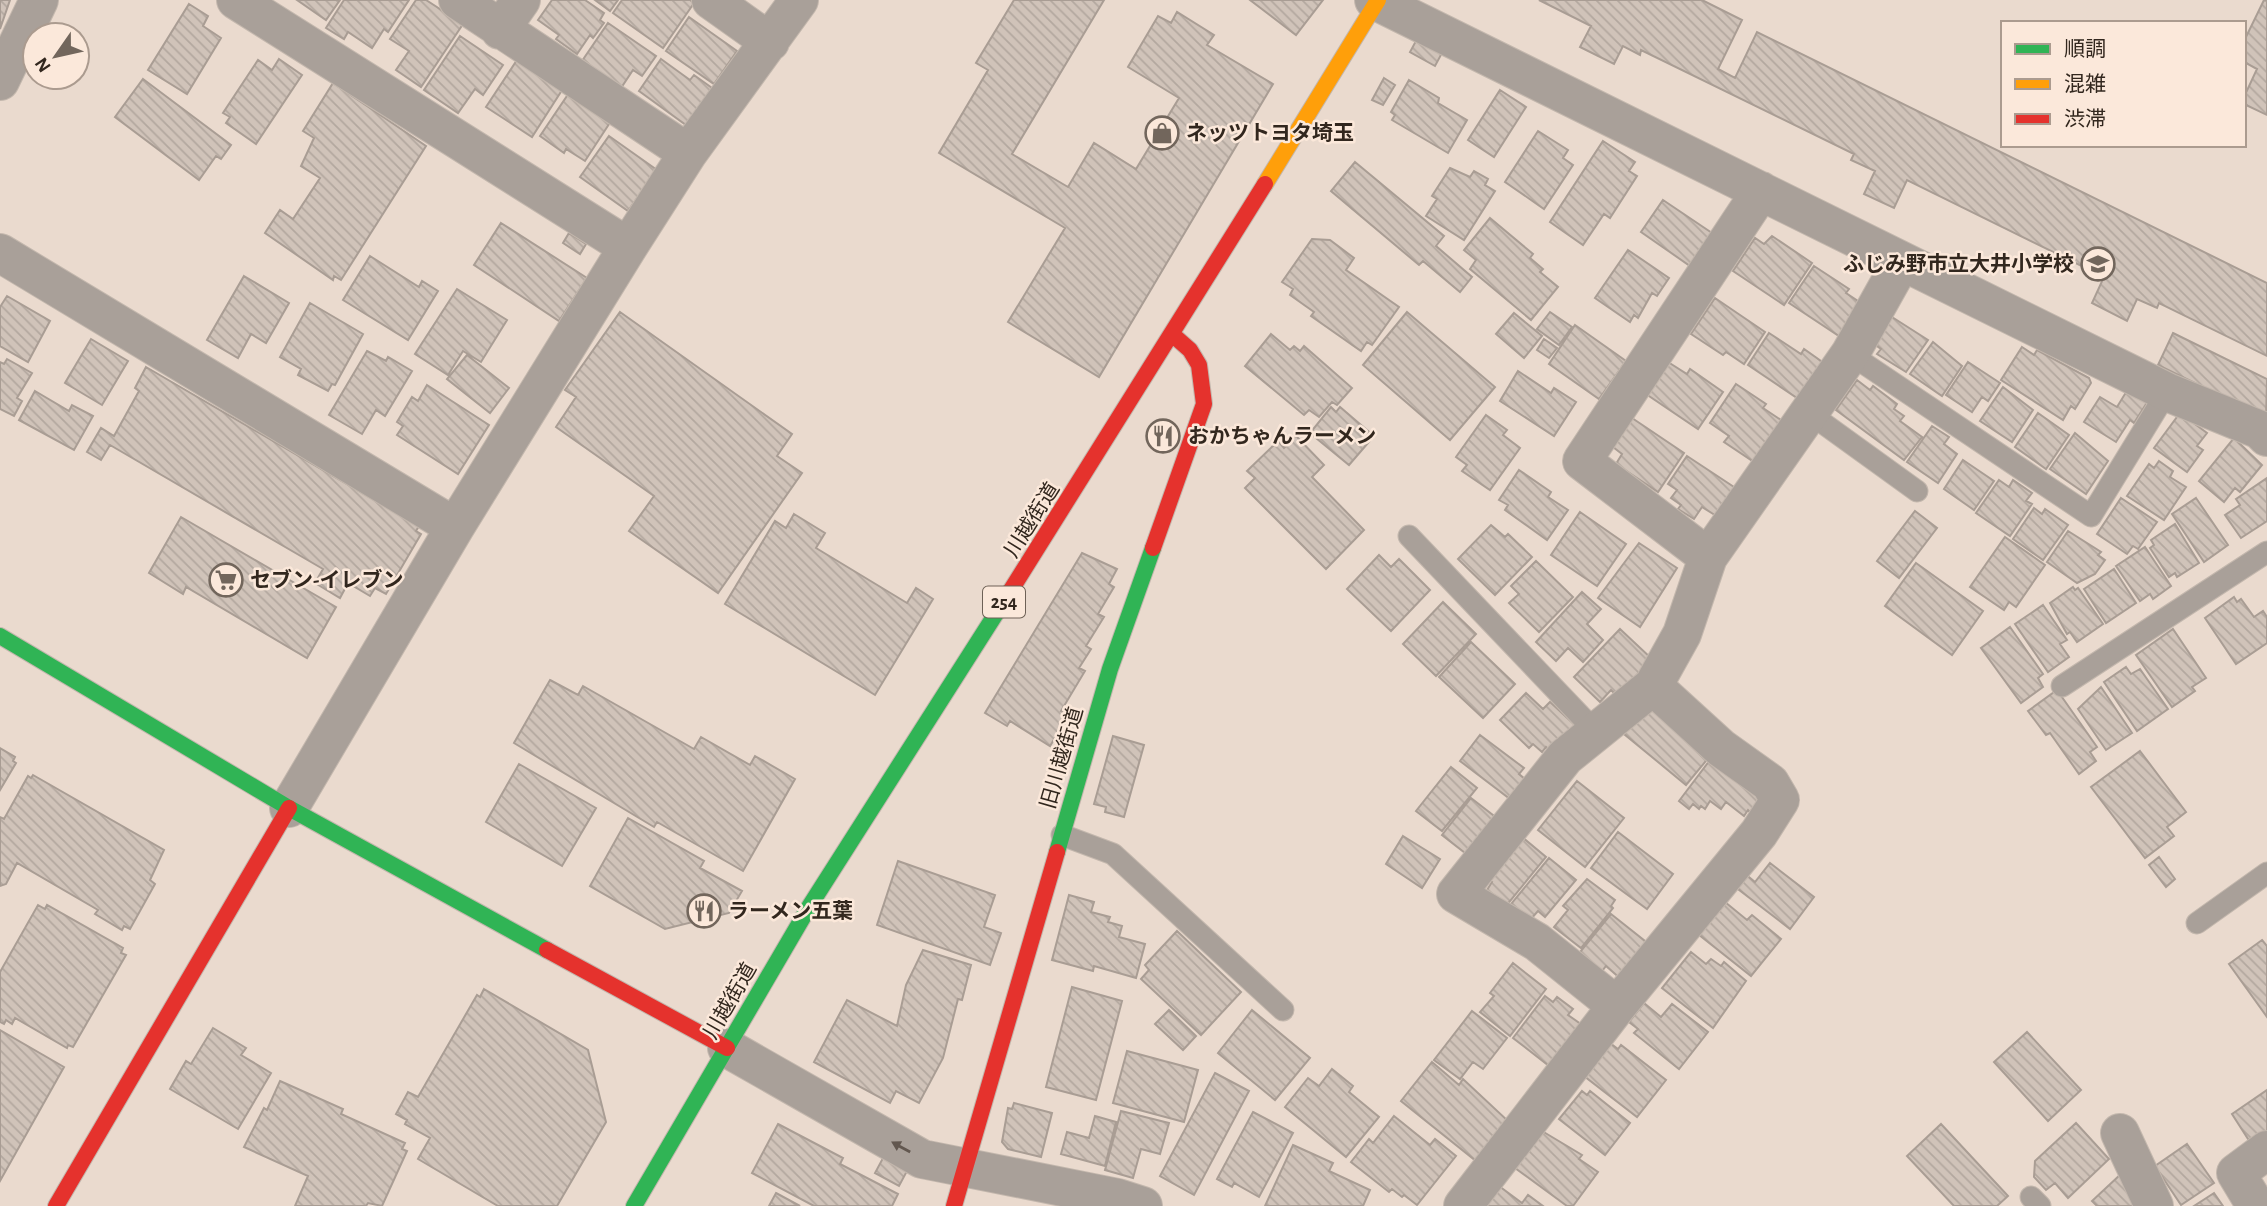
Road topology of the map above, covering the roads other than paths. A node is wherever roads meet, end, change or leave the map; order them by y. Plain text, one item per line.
1 (39, 0) edge
2 (236, 0) edge
3 (458, 0) edge
4 (711, 0) edge
5 (799, 0) edge
6 (1376, 1) edge
7 (511, 15) edge
8 (770, 42) junction
9 (0, 81) edge
10 (688, 153) junction
11 (1761, 191) junction
12 (628, 247) junction
13 (0, 253) edge
14 (1902, 261) junction
15 (1173, 335) junction
16 (1850, 354) junction
17 (2166, 392) junction
18 (1809, 413) junction
19 (2267, 436) edge
20 (1917, 491) dead end
21 (456, 527) junction
22 (1409, 536) dead end
23 (2267, 552) edge
24 (1708, 557) junction
25 (0, 636) edge
26 (1653, 687) junction
27 (2062, 687) dead end
28 (1595, 731) junction
29 (289, 808) junction
30 (1062, 835) junction
31 (2267, 873) edge
32 (2197, 923) dead end
33 (1617, 1006) junction
34 (1283, 1010) dead end
35 (727, 1048) junction
36 (2120, 1133) dead end
37 (2267, 1150) edge
38 (965, 1166) junction
39 (56, 1206) edge
40 (634, 1206) edge
41 (954, 1206) edge
42 (1143, 1206) edge
43 (1463, 1206) edge
44 (2154, 1206) edge
45 (2256, 1206) edge

1 - 9 street
2 - 12 street
3 - 7 street
4 - 8 street
5 - 8 street
6 - 11 street
6 - 15 main road, 川越街道 / 254
7 - 10 street
8 - 10 street
10 - 12 street
11 - 14 street
11 - 24 street
12 - 21 street
13 - 21 street
14 - 16 street
14 - 17 street
15 - 30 main road, 旧川越街道
15 - 35 main road, 川越街道 / 254
16 - 17 lane
16 - 18 street
17 - 19 street
18 - 20 lane
18 - 24 street
21 - 29 street
22 - 28 lane
23 - 27 lane
24 - 26 street
25 - 29 main road
26 - 28 street
26 - 33 street
28 - 33 street
29 - 35 main road
29 - 39 main road
30 - 34 lane
30 - 38 main road, 旧川越街道
31 - 32 lane
33 - 43 street
38 -> 35 street
35 - 40 main road, 川越街道 / 254
36 - 44 street
37 - 45 street
38 - 41 main road, 旧川越街道
38 - 42 street

